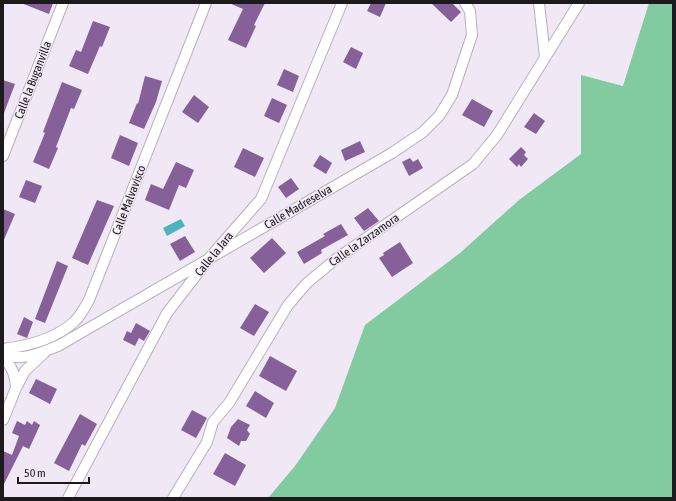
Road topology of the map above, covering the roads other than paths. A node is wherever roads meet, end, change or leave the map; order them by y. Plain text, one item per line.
1 (63, 3) edge
2 (206, 3) edge
3 (342, 3) edge
4 (465, 3) edge
5 (539, 3) edge
6 (579, 3) edge
7 (545, 57) junction
8 (3, 156) edge
9 (212, 256) junction
10 (3, 349) edge
11 (46, 350) junction
12 (3, 354) edge
13 (3, 358) edge
14 (16, 388) junction
15 (3, 420) edge
16 (68, 498) edge
17 (173, 498) edge

1 - 8 street, Calle la Buganvilla
2 - 10 street, Calle Malvavisco
3 - 9 street, Calle la Jara
4 - 9 street, Calle Madreselva
5 - 7 street
6 - 7 street, Calle la Zarzamora
7 - 17 street, Calle la Zarzamora
9 - 11 street, Calle Madreselva
9 - 16 street, Calle la Jara
11 - 12 street, Calle Madreselva
11 - 14 street, Calle Madreselva
13 - 14 street
14 - 15 street, Calle Madreselva

